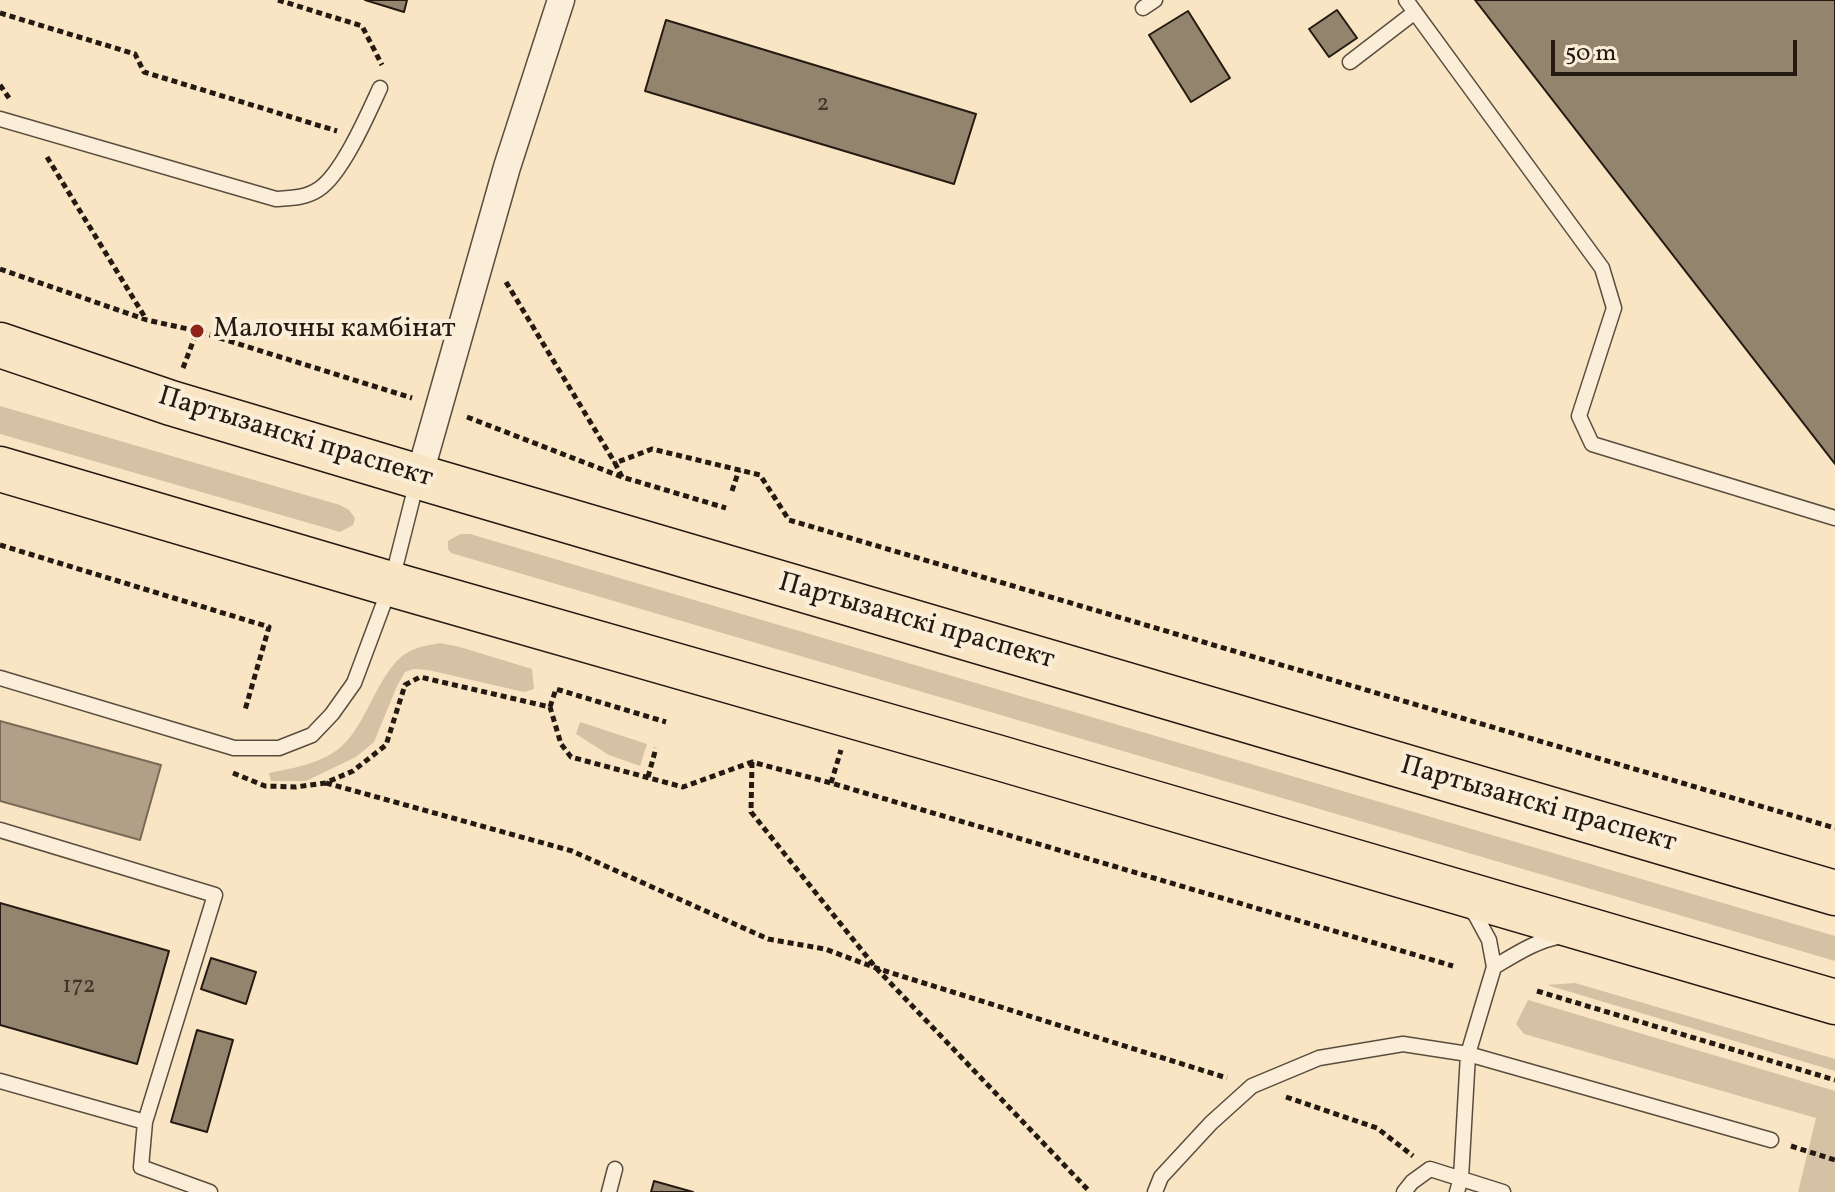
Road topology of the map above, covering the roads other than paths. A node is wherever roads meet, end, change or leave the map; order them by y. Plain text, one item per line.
1 (561, 0) edge
2 (1411, 6) edge
3 (1350, 62) dead end
4 (384, 82) road end
5 (0, 119) edge
6 (0, 345) edge
7 (0, 469) edge
8 (419, 477) junction
9 (1835, 518) edge
10 (391, 584) junction
11 (0, 678) edge
12 (0, 830) edge
13 (1455, 892) junction
14 (1835, 893) edge
15 (1596, 933) junction
16 (1494, 967) junction
17 (1835, 1002) edge
18 (1468, 1054) junction
19 (0, 1081) edge
20 (145, 1122) junction
21 (1771, 1140) road end
22 (615, 1169) dead end
23 (1459, 1185) edge
24 (210, 1192) edge
25 (609, 1192) edge
26 (1155, 1192) edge
27 (1404, 1192) edge
28 (1503, 1192) edge

1 - 8 street
2 - 3 lane
2 - 9 lane
4 - 5 lane
6 - 8 highway, Партызанскі праспект
7 - 10 highway
8 - 10 lane
8 - 14 highway, Партызанскі праспект
10 - 11 lane
10 - 13 highway
12 - 20 lane
13 - 15 highway
13 - 16 lane
15 - 16 lane
15 - 17 highway
16 - 18 lane
18 - 21 lane
18 - 23 lane
18 - 26 lane
19 - 20 lane
20 - 24 lane
22 - 25 lane
23 - 27 lane
23 - 28 lane

